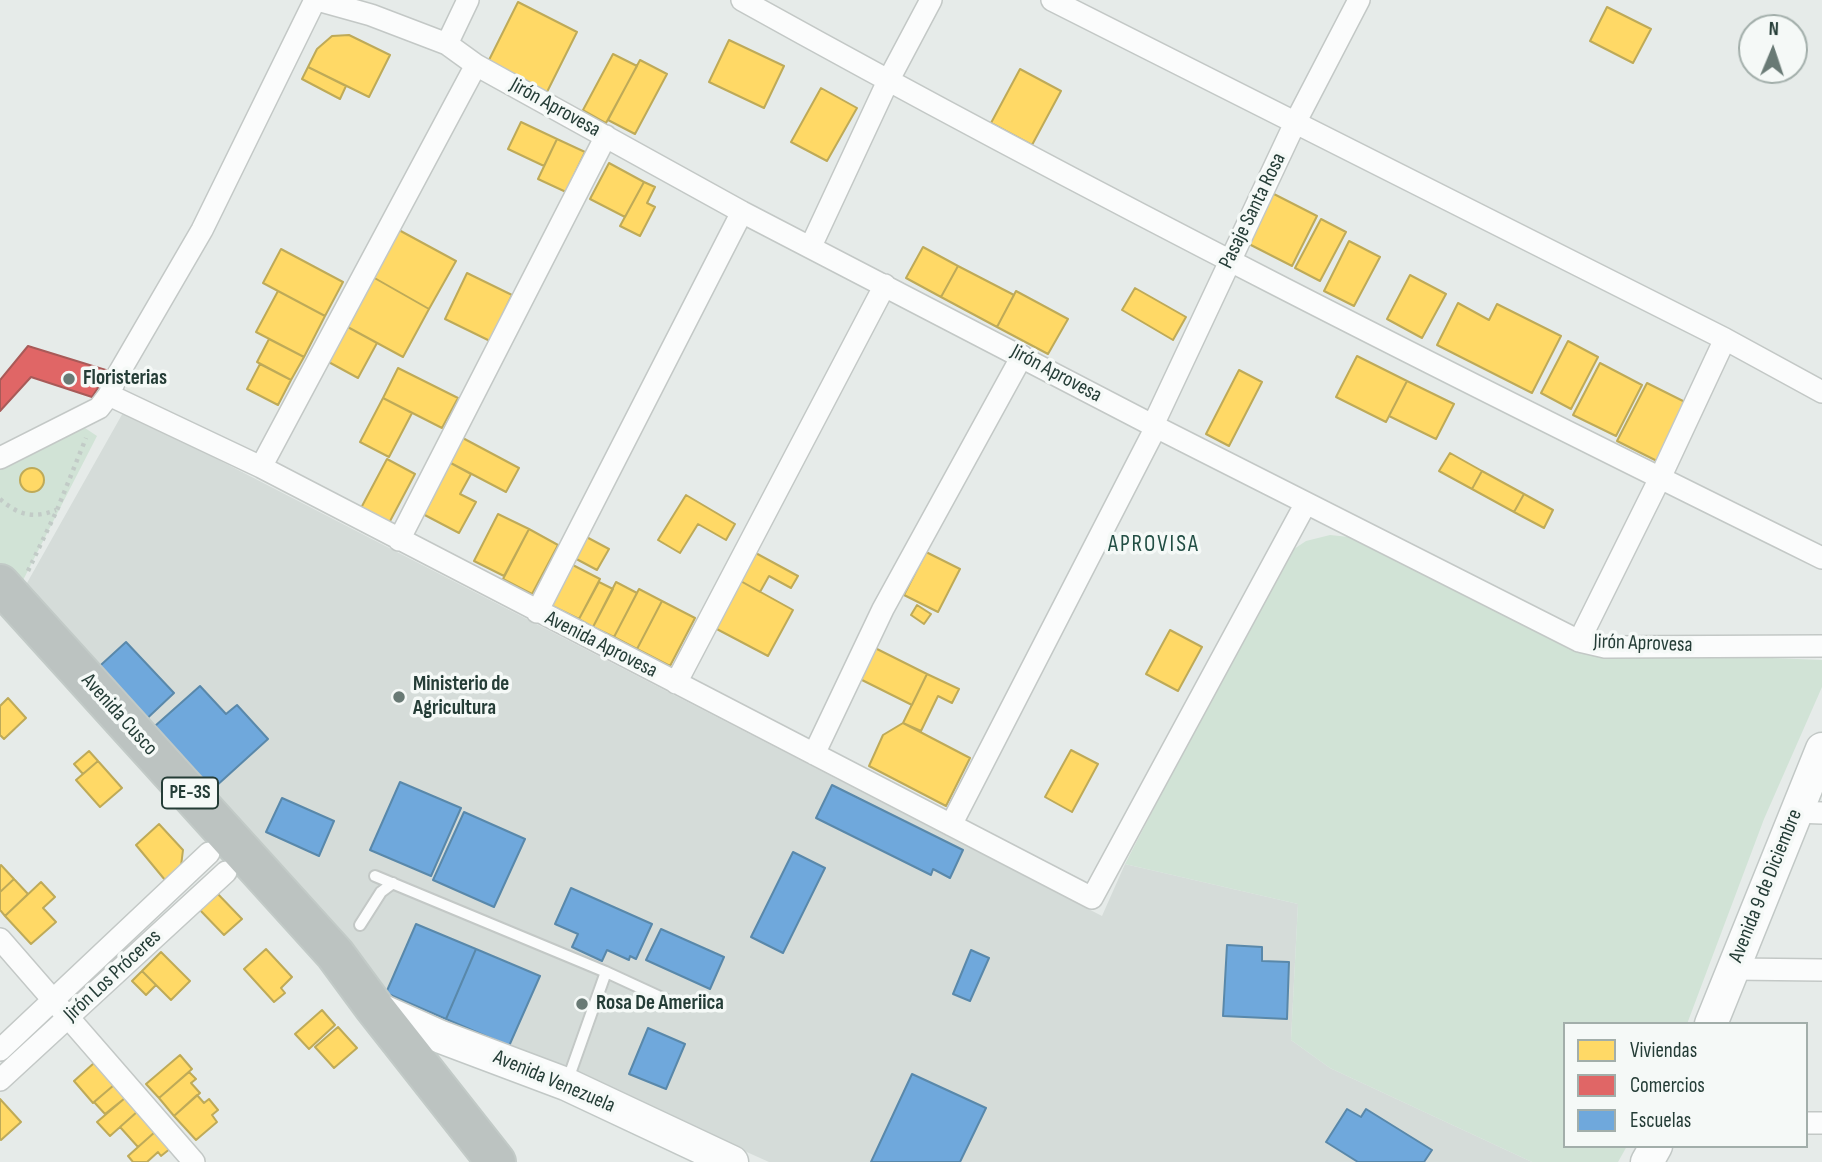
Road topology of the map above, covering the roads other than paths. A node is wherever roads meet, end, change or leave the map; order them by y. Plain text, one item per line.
1 (316, 0) edge
2 (468, 0) edge
3 (742, 0) edge
4 (931, 0) edge
5 (1052, 0) edge
6 (1359, 0) edge
7 (447, 44) junction
8 (476, 65) junction
9 (888, 81) junction
10 (1295, 123) junction
11 (606, 136) junction
12 (742, 212) junction
13 (811, 246) junction
14 (1229, 259) junction
15 (886, 285) junction
16 (1725, 339) junction
17 (1022, 356) junction
18 (1822, 391) edge
19 (104, 402) junction
20 (1154, 426) junction
21 (0, 458) edge
22 (261, 467) junction
23 (1660, 478) junction
24 (1306, 503) junction
25 (399, 540) junction
26 (1822, 558) edge
27 (14, 577) edge
28 (537, 612) junction
29 (0, 621) edge
30 (1579, 641) junction
31 (1822, 646) edge
32 (676, 683) junction
33 (1822, 749) edge
34 (814, 754) junction
35 (1809, 812) edge
36 (951, 825) junction
37 (218, 862) junction
38 (375, 876) dead end
39 (393, 883) junction
40 (360, 925) dead end
41 (0, 939) edge
42 (1733, 969) junction
43 (1822, 970) edge
44 (606, 972) junction
45 (53, 1000) junction
46 (671, 1002) dead end
47 (373, 1007) junction
48 (68, 1017) junction
49 (1712, 1022) edge
50 (0, 1050) edge
51 (0, 1080) edge
52 (566, 1084) junction
53 (483, 1158) edge
54 (194, 1162) edge
55 (732, 1162) edge

1 - 7 street, Jirón Aprovesa
1 - 19 street
2 - 7 street
3 - 9 street
4 - 9 street
5 - 10 street
6 - 10 street, Pasaje Santa Rosa
7 - 8 street, Jirón Aprovesa
8 - 11 street, Jirón Aprovesa
8 - 22 street
9 - 13 street
9 - 14 street
10 - 14 street, Pasaje Santa Rosa
10 - 16 street
11 - 12 street, Jirón Aprovesa
11 - 25 street
12 - 13 street, Jirón Aprovesa
12 - 28 street
13 - 15 street, Jirón Aprovesa
14 - 20 street, Pasaje Santa Rosa
14 - 23 street
15 - 17 street, Jirón Aprovesa
15 - 32 street
16 - 18 street
16 - 23 street
17 - 20 street, Jirón Aprovesa
17 - 34 street
19 - 21 street
19 - 22 street, Avenida Aprovesa
20 - 24 street, Jirón Aprovesa
20 - 36 street, Pasaje Santa Rosa
22 - 25 street, Avenida Aprovesa
23 - 26 street
23 - 30 street
24 - 30 street, Jirón Aprovesa
24 - 36 street, Avenida Aprovesa
25 - 28 street, Avenida Aprovesa
27 - 47 highway, Avenida Cusco / PE-3S
28 - 32 street, Avenida Aprovesa
29 - 37 highway, Avenida Cusco / PE-3S
30 - 31 street, Jirón Aprovesa
32 - 34 street, Avenida Aprovesa
33 - 35 street, Avenida 9 de Diciembre
34 - 36 street, Avenida Aprovesa
35 - 42 street, Avenida 9 de Diciembre
37 - 45 street, Jirón Los Próceres
37 - 47 highway, Avenida Cusco / PE-3S
37 - 48 street, Jirón Los Próceres
38 - 39 lane
39 - 40 lane
39 - 44 lane
41 - 45 street
42 - 43 street
42 - 49 street, Avenida 9 de Diciembre
44 - 46 lane
44 - 52 lane
45 - 48 street
45 - 50 street, Jirón Los Próceres
47 - 52 street, Avenida Venezuela
47 - 53 highway, Avenida Cusco / PE-3S
48 - 51 street, Jirón Los Próceres
48 - 54 street
52 - 55 street, Avenida Venezuela

